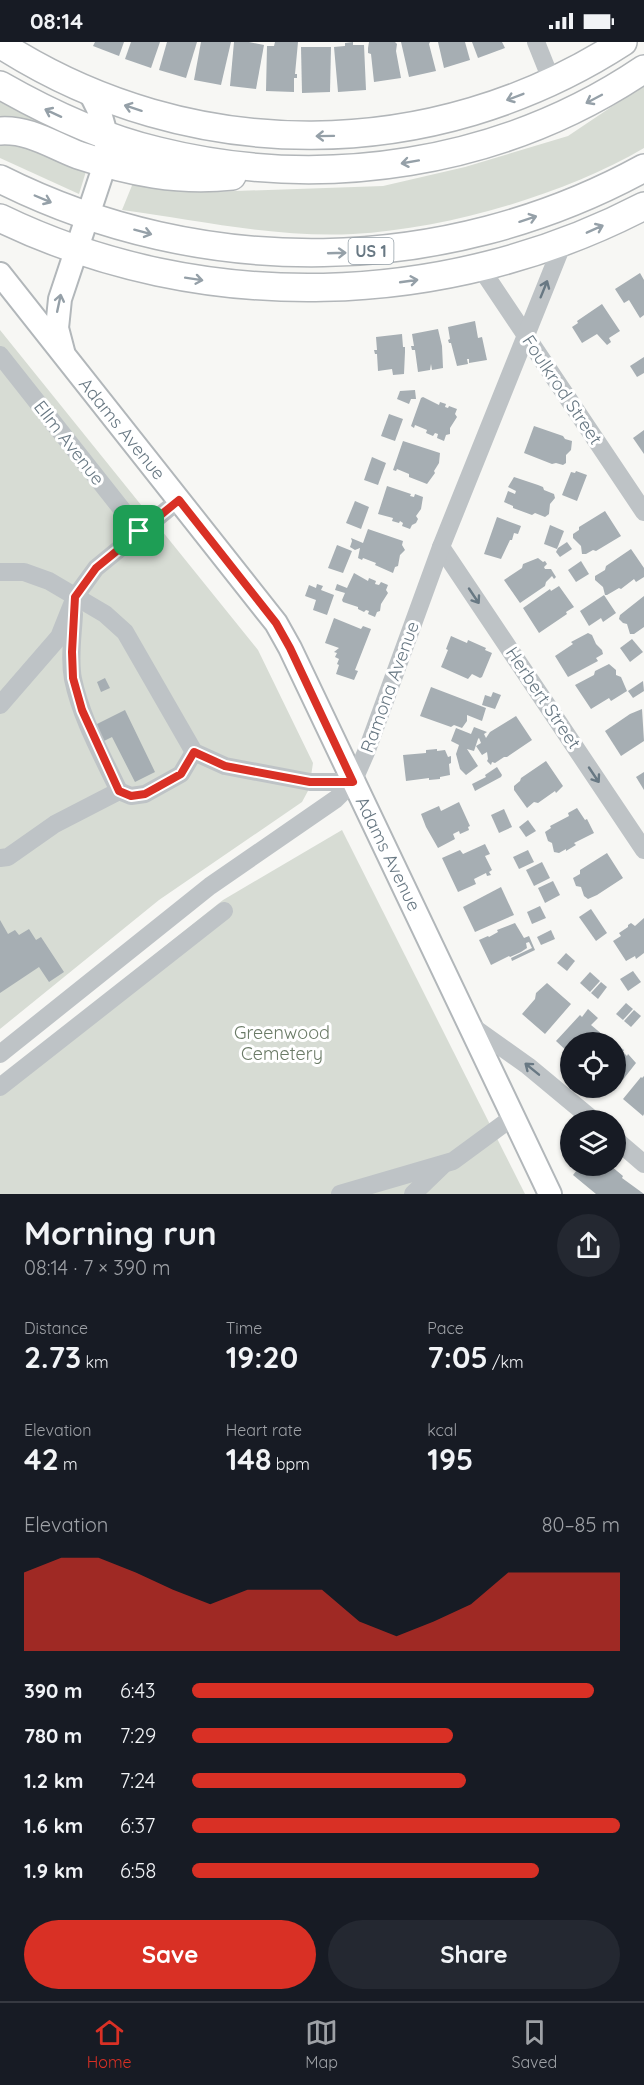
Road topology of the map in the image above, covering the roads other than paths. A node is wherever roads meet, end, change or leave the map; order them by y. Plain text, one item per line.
1 (536, 42) edge
2 (623, 42) edge
3 (0, 44) edge
4 (644, 69) edge
5 (552, 82) junction
6 (0, 85) edge
7 (88, 90) junction
8 (0, 131) edge
9 (107, 135) junction
10 (105, 164) junction
11 (644, 168) edge
12 (278, 170) junction
13 (0, 179) edge
14 (644, 206) edge
15 (87, 216) junction
16 (0, 218) edge
17 (563, 243) junction
18 (76, 249) junction
19 (480, 267) junction
20 (0, 274) edge
21 (526, 335) junction
22 (0, 355) edge
23 (65, 358) junction
24 (179, 500) junction
25 (644, 512) edge
26 (139, 531) junction
27 (441, 547) junction
28 (0, 572) edge
29 (75, 597) junction
30 (0, 705) edge
31 (194, 752) junction
32 (353, 782) junction
33 (119, 791) junction
34 (644, 850) edge
35 (0, 858) edge
36 (224, 911) dead end
37 (469, 1024) junction
38 (0, 1054) edge
39 (0, 1087) edge
40 (581, 1110) edge
41 (513, 1117) junction
42 (626, 1148) edge
43 (444, 1164) junction
44 (644, 1164) edge
45 (340, 1194) edge
46 (413, 1194) edge
47 (550, 1194) edge

1 - 5 street
2 - 5 highway
3 - 7 highway
4 -> 12 highway
5 -> 7 highway
9 -> 6 highway
7 - 9 main road
8 - 10 highway
9 - 10 main road
9 - 12 highway
10 - 12 highway
10 - 15 main road
15 -> 11 highway, US 1
13 -> 15 highway, US 1
17 -> 14 highway, US 1
15 - 18 main road
16 - 18 highway, US 1
17 - 19 highway, US 1
21 -> 17 street, Ramona Avenue
18 -> 19 highway, US 1
23 -> 18 main road
19 - 21 street, Foulkrod Street
20 - 23 main road, Adams Avenue
21 - 25 street, Foulkrod Street
21 - 27 street, Ramona Avenue
22 - 26 street, Ellm Avenue
23 - 24 main road, Adams Avenue
24 - 26 street
24 - 32 main road, Adams Avenue
26 - 29 street
27 - 32 street, Ramona Avenue
27 -> 34 street, Herbert Street
28 - 29 street
29 - 30 street
29 - 31 street
29 - 33 street
31 - 32 street
31 - 33 street
32 - 37 main road, Adams Avenue
32 - 38 street, Ramona Avenue
33 - 35 street
36 - 39 street
40 -> 37 street
37 - 41 main road, Adams Avenue
41 - 43 street
41 - 47 main road, Adams Avenue
42 - 44 street
43 - 45 street
43 - 46 street

